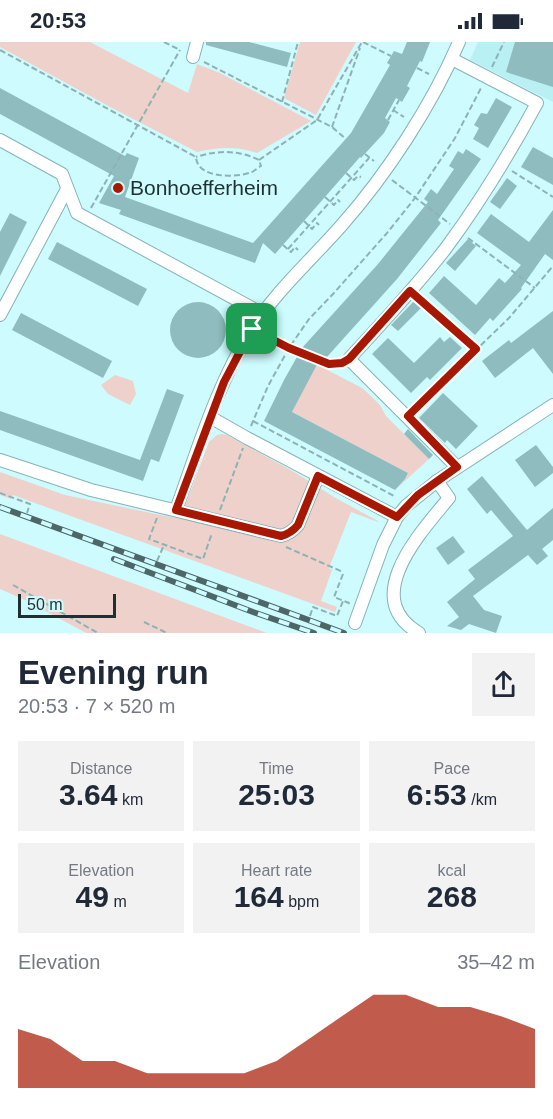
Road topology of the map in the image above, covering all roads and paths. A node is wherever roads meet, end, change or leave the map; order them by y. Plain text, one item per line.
1 (164, 42) edge
2 (197, 42) edge
3 (298, 42) edge
4 (362, 42) edge
5 (459, 42) edge
6 (504, 42) edge
7 (180, 50) junction
8 (0, 51) edge
9 (391, 56) dead end
10 (193, 57) junction
11 (452, 58) junction
12 (417, 68) dead end
13 (429, 74) dead end
14 (487, 77) junction
15 (399, 100) dead end
16 (282, 102) junction
17 (393, 110) junction
18 (404, 117) dead end
19 (317, 120) junction
20 (388, 120) dead end
21 (138, 125) junction
22 (332, 128) junction
23 (346, 139) dead end
24 (0, 140) edge
25 (365, 154) dead end
26 (196, 158) junction
27 (369, 158) junction
28 (259, 160) junction
29 (374, 161) dead end
30 (502, 165) junction
31 (346, 173) dead end
32 (361, 177) dead end
33 (352, 178) junction
34 (67, 189) junction
35 (325, 197) dead end
36 (553, 197) edge
37 (340, 201) dead end
38 (330, 202) junction
39 (86, 217) junction
40 (304, 221) dead end
41 (319, 225) dead end
42 (309, 226) junction
43 (283, 245) dead end
44 (288, 249) junction
45 (298, 250) dead end
46 (553, 266) edge
47 (410, 291) junction
48 (263, 314) junction
49 (0, 315) edge
50 (252, 329) junction
51 (289, 348) junction
52 (476, 349) junction
53 (349, 359) junction
54 (553, 405) edge
55 (408, 416) junction
56 (210, 417) junction
57 (253, 421) dead end
58 (0, 460) edge
59 (457, 467) junction
60 (318, 476) junction
61 (437, 481) junction
62 (0, 493) edge
63 (399, 499) dead end
64 (162, 507) junction
65 (176, 510) junction
66 (27, 513) dead end
67 (397, 517) junction
68 (217, 521) junction
69 (291, 544) dead end
70 (164, 545) junction
71 (157, 561) dead end
72 (13, 585) dead end
73 (343, 601) junction
74 (348, 606) dead end
75 (310, 616) dead end
76 (144, 622) dead end
77 (354, 623) dead end
78 (98, 633) edge
79 (167, 633) edge
80 (419, 633) edge

1 - 7 path
2 - 10 street
3 - 16 path
4 - 9 path
4 - 19 path
4 - 22 path
5 - 11 street
6 - 14 path
7 - 10 path
7 - 21 path
8 - 21 path
10 - 16 path
11 - 14 street
11 - 48 street
12 - 13 path
14 - 30 street
14 - 51 path
15 - 17 path
16 - 19 path
17 - 18 path
17 - 20 path
19 - 22 path
19 - 28 path
21 - 26 path
21 - 39 path
22 - 23 path
24 - 34 street
25 - 27 path
26 - 28 path
26 - 28 path
27 - 29 path
27 - 33 path
30 - 36 path
30 - 47 street
31 - 33 path
32 - 33 path
33 - 38 path
34 - 39 street
34 - 49 street
35 - 38 path
37 - 38 path
38 - 42 path
39 - 48 street
40 - 42 path
41 - 42 path
42 - 44 path
43 - 44 path
44 - 45 path
46 - 52 path
47 - 52 path
47 - 53 street
48 - 50 street
50 - 51 path
50 - 56 street
51 - 53 path
52 - 55 path
53 - 55 street
54 - 59 street
55 - 59 street
56 - 60 street
56 - 65 street
57 - 63 path
58 - 64 street
59 - 61 street
60 - 67 street
60 - 68 street
61 - 67 street
61 - 80 street
62 - 66 path
64 - 65 street
64 - 70 path
65 - 68 street
67 - 77 street
68 - 70 path
69 - 73 path
70 - 71 path
72 - 78 path
73 - 74 path
73 - 75 path
76 - 79 path

